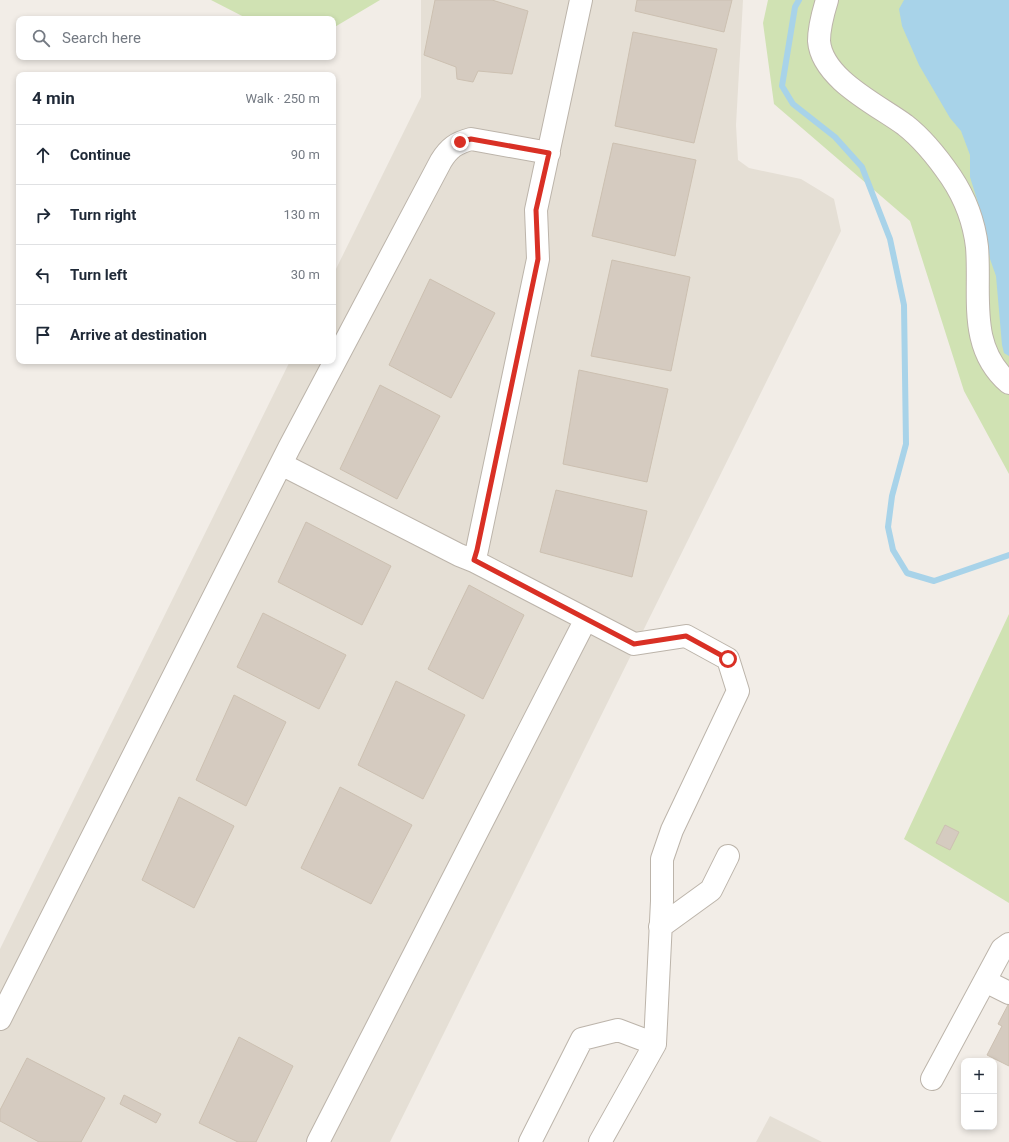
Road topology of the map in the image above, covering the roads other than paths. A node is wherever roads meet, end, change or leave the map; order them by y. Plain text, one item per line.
1 (580, 0) edge
2 (828, 0) edge
3 (549, 153) junction
4 (336, 360) edge
5 (334, 364) edge
6 (1009, 383) edge
7 (281, 464) junction
8 (474, 560) junction
9 (586, 619) junction
10 (728, 856) dead end
11 (660, 927) junction
12 (1009, 944) edge
13 (985, 980) junction
14 (1009, 993) edge
15 (0, 1019) edge
16 (655, 1044) junction
17 (932, 1079) dead end
18 (318, 1142) edge
19 (530, 1142) edge
20 (600, 1142) edge

1 - 3 lane
2 - 6 lane
3 - 4 lane
3 - 8 lane
5 - 7 lane
7 - 8 lane
7 - 15 lane
8 - 9 lane
9 - 11 lane
9 - 18 lane
10 - 11 lane
11 - 16 lane
12 - 13 lane
13 - 14 lane
13 - 17 lane
16 - 19 lane
16 - 20 lane

